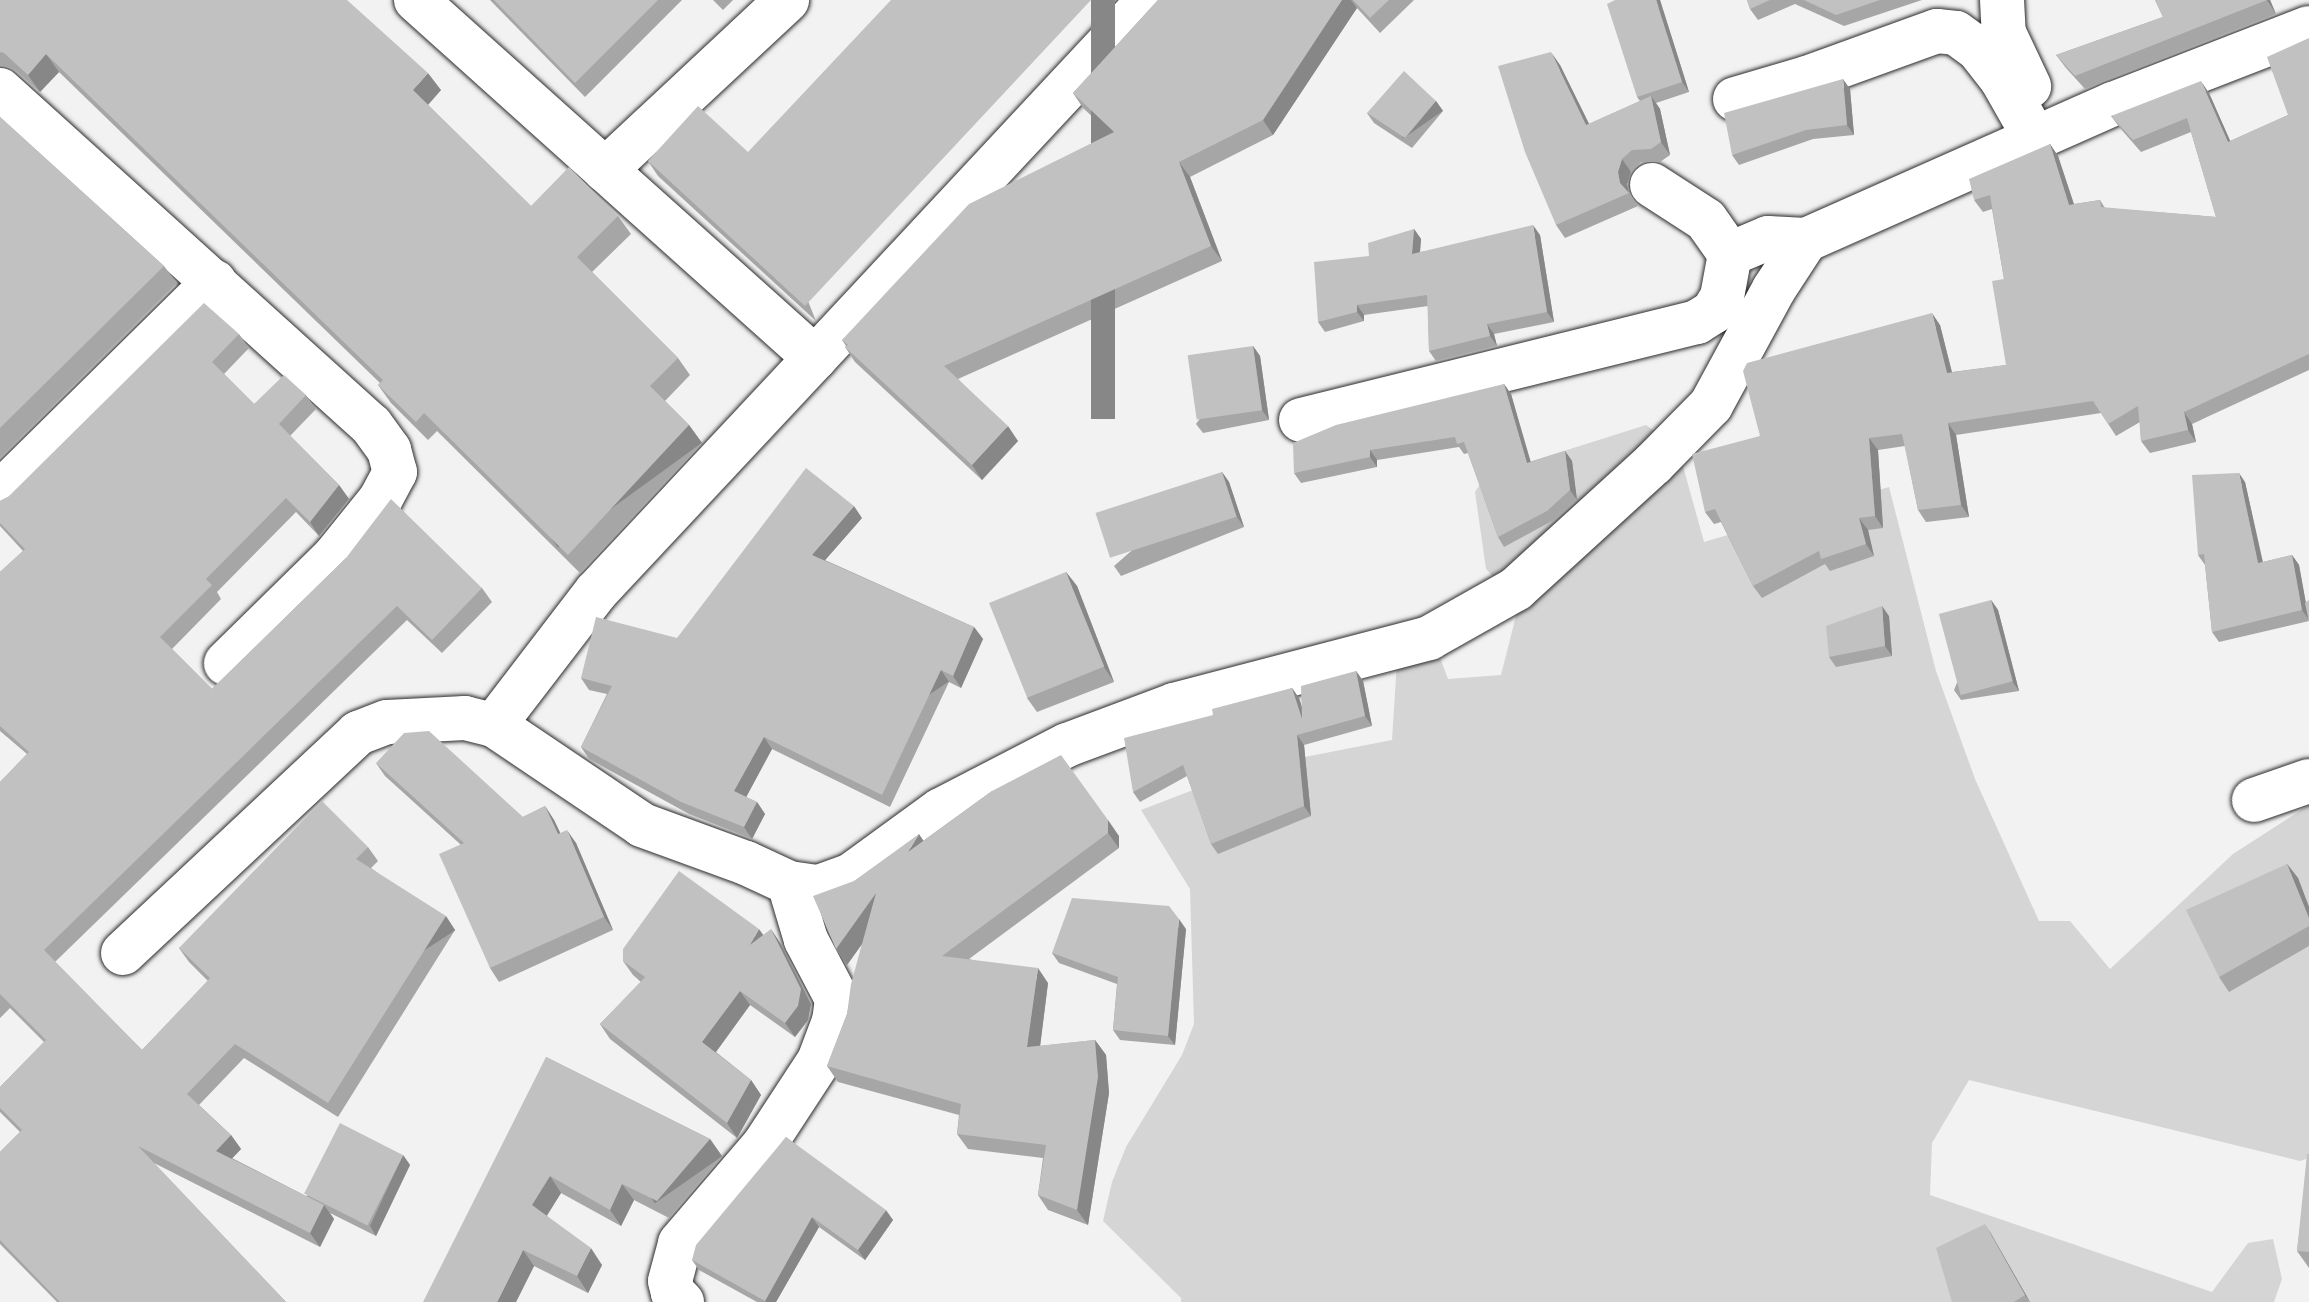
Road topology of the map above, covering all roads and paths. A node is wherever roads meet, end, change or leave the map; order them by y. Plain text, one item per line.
1 (416, 0) edge
2 (787, 0) edge
3 (1149, 0) edge
4 (2002, 0) edge
5 (2309, 28) edge
6 (0, 90) edge
7 (1735, 99) dead end
8 (2042, 135) junction
9 (605, 170) junction
10 (1652, 185) dead end
11 (1806, 240) junction
12 (1730, 254) junction
13 (214, 282) junction
14 (815, 358) junction
15 (1301, 420) dead end
16 (0, 493) edge
17 (226, 663) dead end
18 (494, 725) junction
19 (2309, 781) edge
20 (2254, 800) dead end
21 (789, 883) junction
22 (123, 953) dead end
23 (682, 1302) edge

1 - 9 street
2 - 9 street
3 - 14 street
4 - 8 street
5 - 8 street
6 - 13 street
7 - 8 street
8 - 11 street
9 - 14 street
10 - 12 street
11 - 12 street
11 - 21 street
12 - 15 street
13 - 16 street
13 - 17 street
14 - 18 street
18 - 21 street
18 - 22 street
19 - 20 street
21 - 23 street

